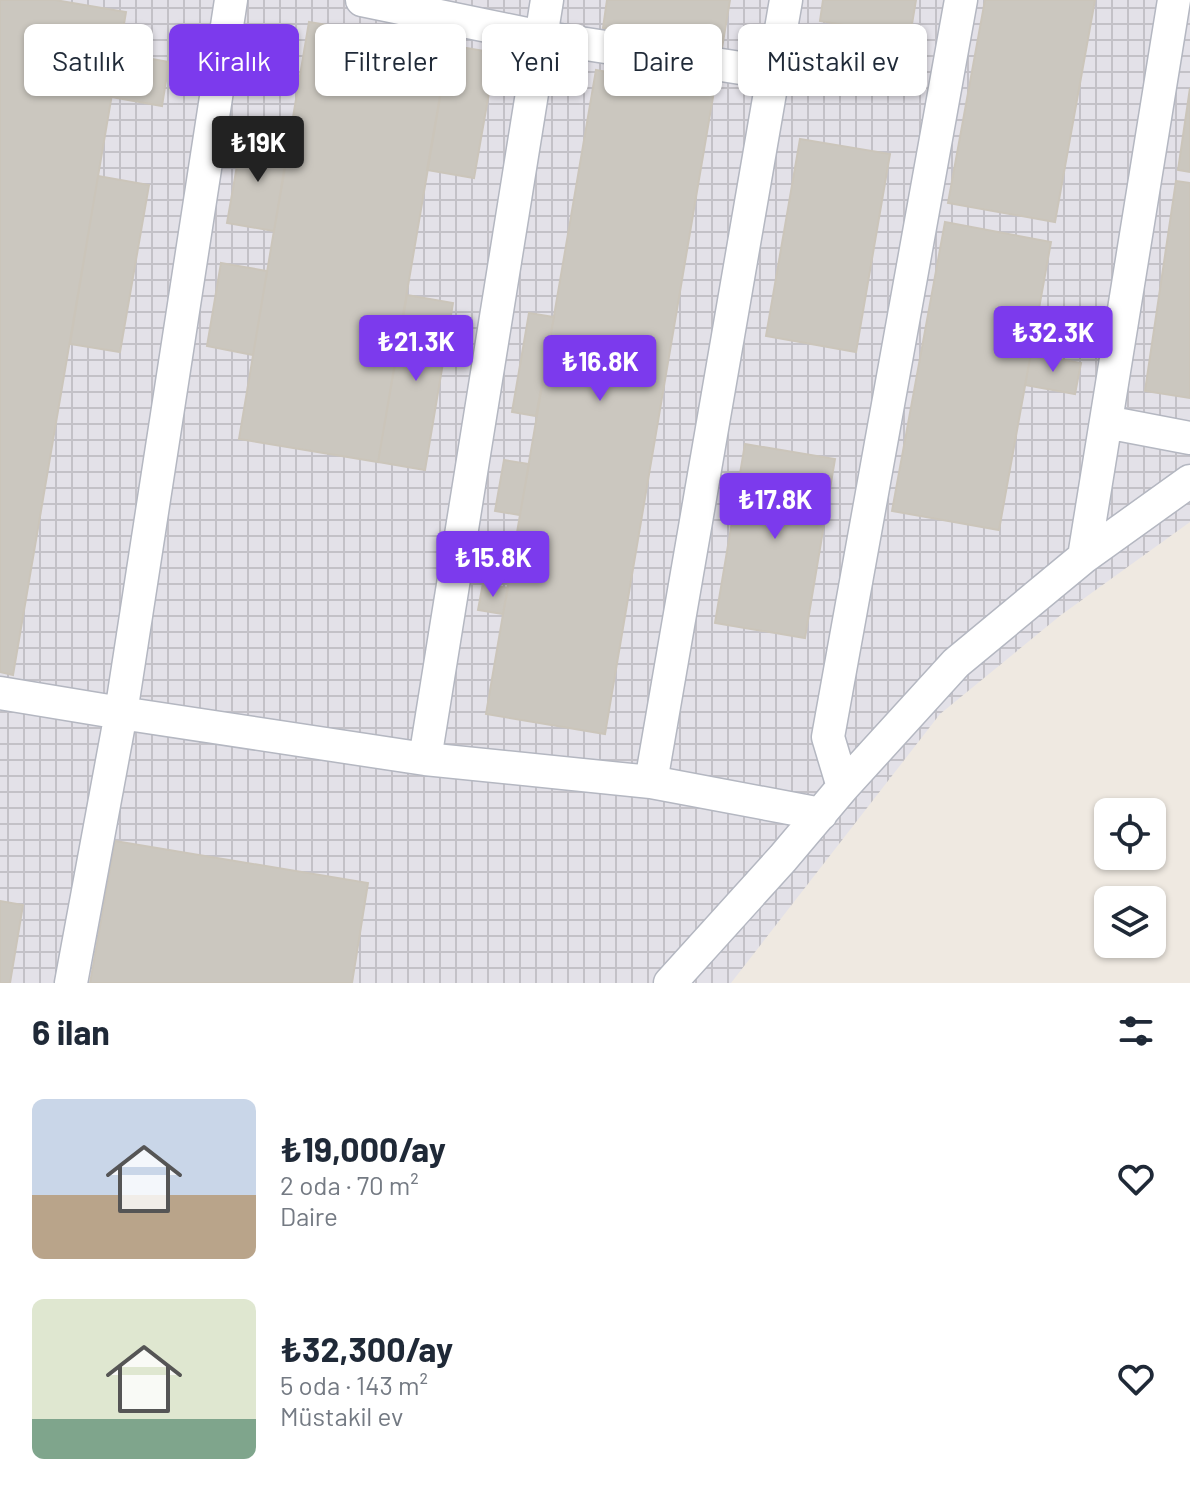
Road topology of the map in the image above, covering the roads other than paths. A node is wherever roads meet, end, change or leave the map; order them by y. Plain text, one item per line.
1 (231, 0) edge
2 (362, 0) edge
3 (547, 0) edge
4 (786, 0) edge
5 (961, 0) edge
6 (1174, 0) edge
7 (543, 24) edge
8 (782, 24) edge
9 (482, 25) edge
10 (588, 44) edge
11 (738, 68) edge
12 (532, 96) edge
13 (769, 96) edge
14 (1106, 422) junction
15 (1190, 438) edge
16 (1190, 481) edge
17 (1084, 557) junction
18 (0, 693) edge
19 (121, 713) junction
20 (425, 759) junction
21 (651, 782) junction
22 (843, 787) junction
23 (821, 814) junction
24 (71, 983) edge
25 (670, 983) edge

1 - 19 street
2 - 9 street
3 - 7 street
4 - 8 street
5 - 22 street
6 - 14 street
10 - 11 street
12 - 20 street
13 - 21 street
14 - 15 street
14 - 17 street
16 - 17 street
17 - 22 street
18 - 19 street
19 - 20 street
19 - 24 street
20 - 21 street
21 - 23 street
22 - 23 street
23 - 25 street

